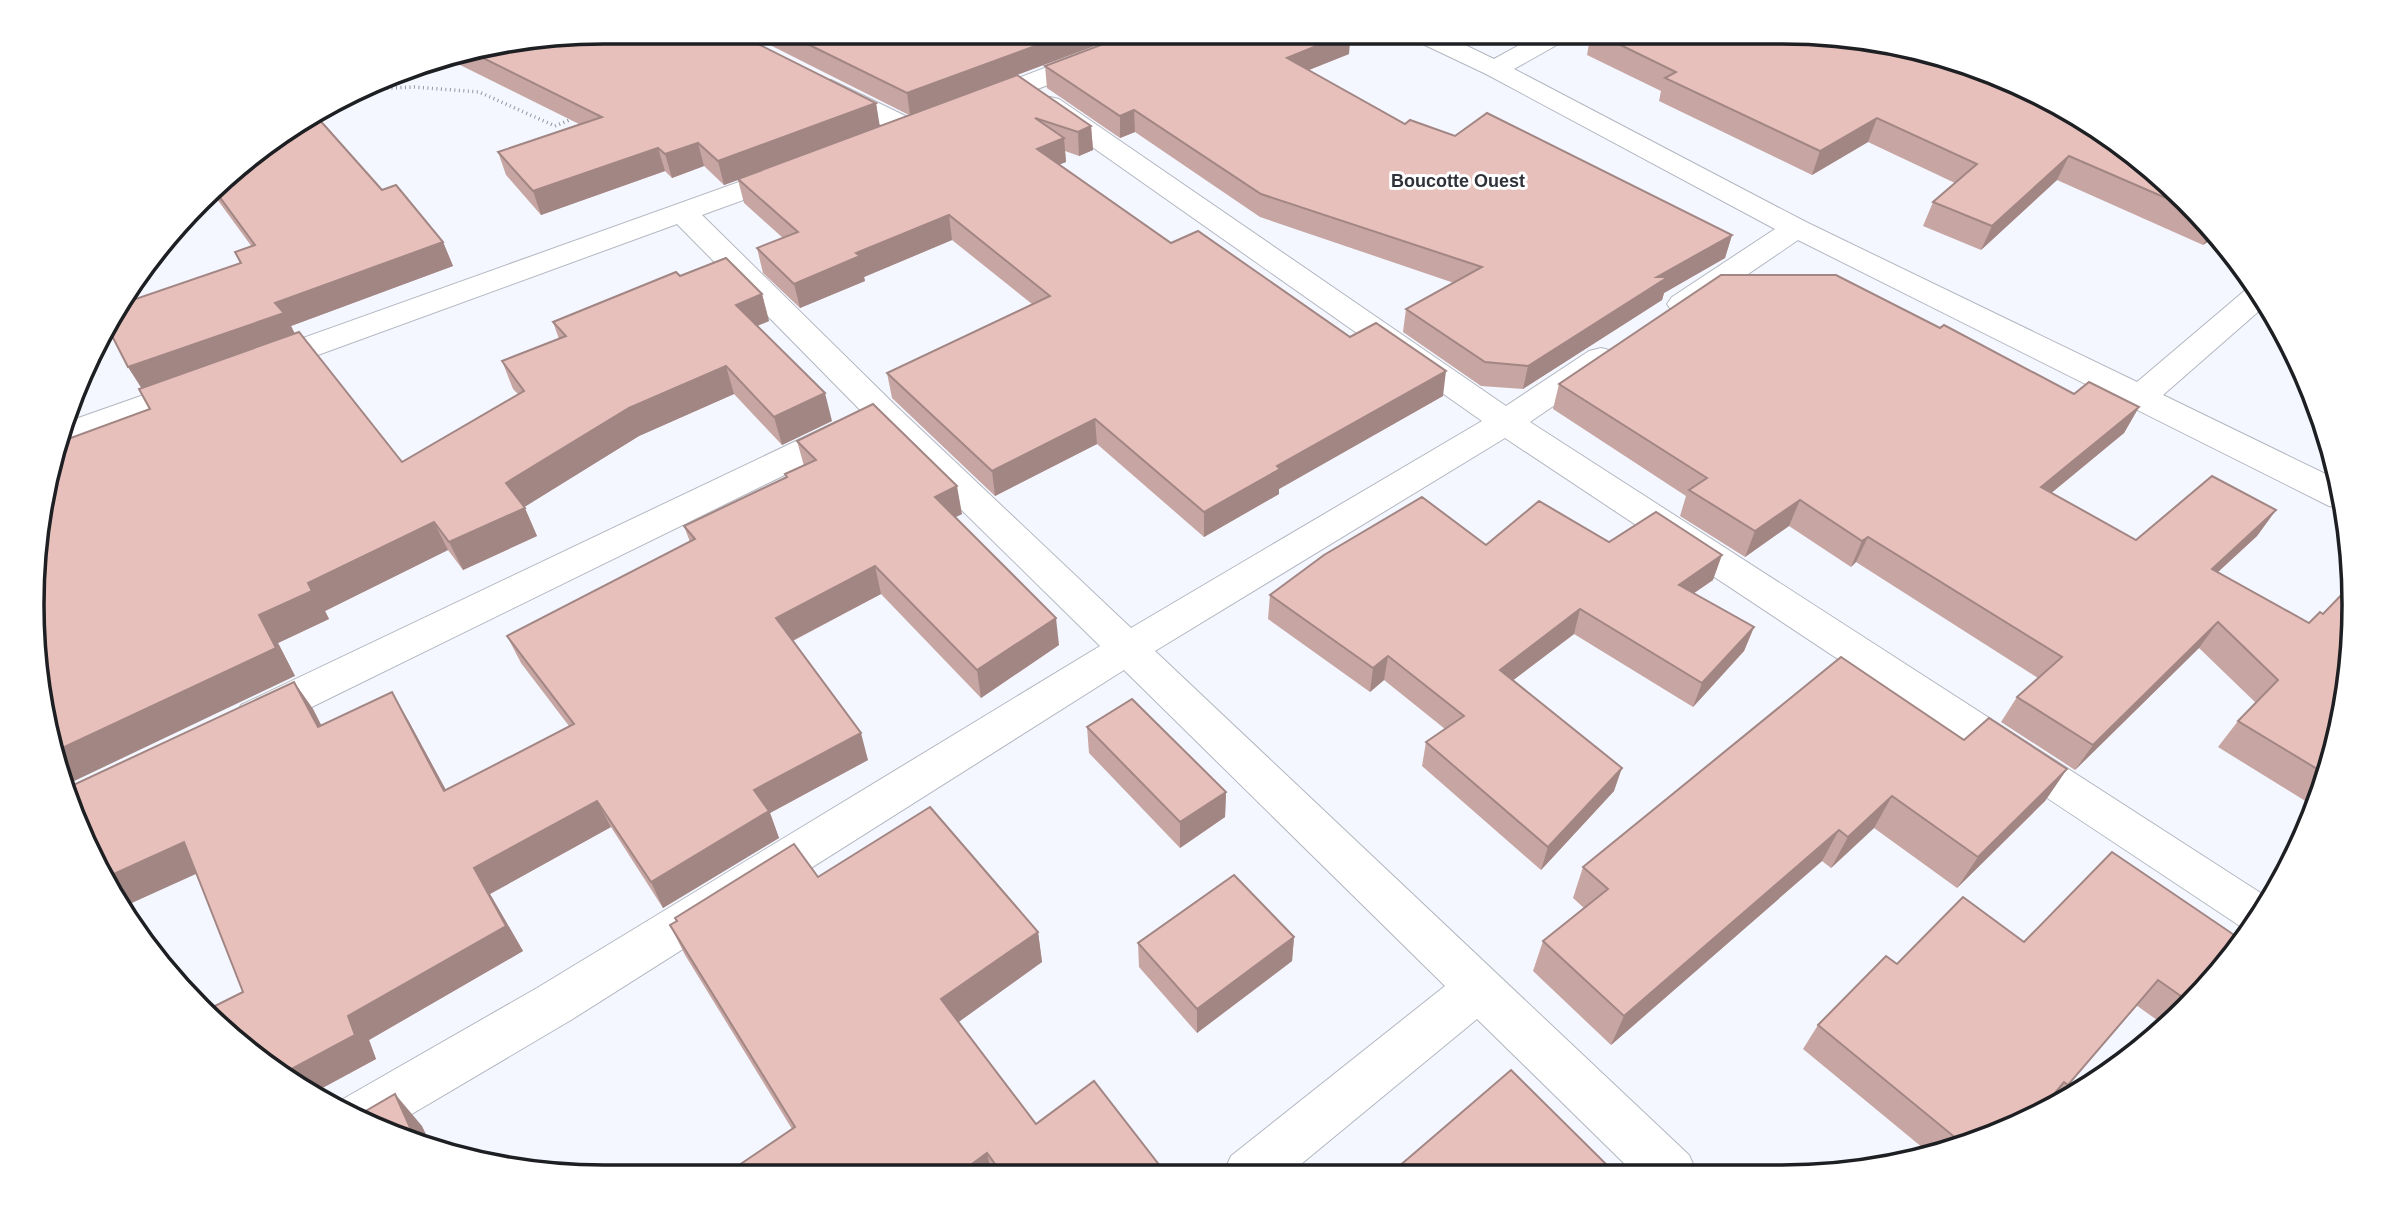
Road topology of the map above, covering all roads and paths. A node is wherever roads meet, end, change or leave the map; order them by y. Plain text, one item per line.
1 (1132, 44) edge
2 (1443, 44) edge
3 (1540, 44) edge
4 (1495, 69) junction
5 (806, 75) edge
6 (1023, 86) junction
7 (385, 88) edge
8 (579, 116) edge
9 (935, 119) junction
10 (872, 143) edge
11 (822, 161) edge
12 (683, 213) junction
13 (1796, 228) junction
14 (2252, 300) edge
15 (2139, 398) junction
16 (883, 413) junction
17 (1506, 422) junction
18 (72, 429) edge
19 (2330, 491) edge
20 (1127, 649) junction
21 (223, 732) edge
22 (2251, 911) edge
23 (1479, 988) junction
24 (366, 1112) edge
25 (1260, 1165) edge
26 (1663, 1165) edge

1 - 6 street
2 - 4 street
3 - 4 street
4 - 13 street
5 - 9 street
6 - 9 street
6 - 17 street
7 - 8 path
9 - 10 street
11 - 12 street
12 - 16 street
12 - 18 street
13 - 15 street
13 - 17 street
14 - 15 street
15 - 19 street
16 - 20 street
16 - 21 street
17 - 20 street
17 - 22 street
20 - 23 street
20 - 24 street
23 - 25 street
23 - 26 street

